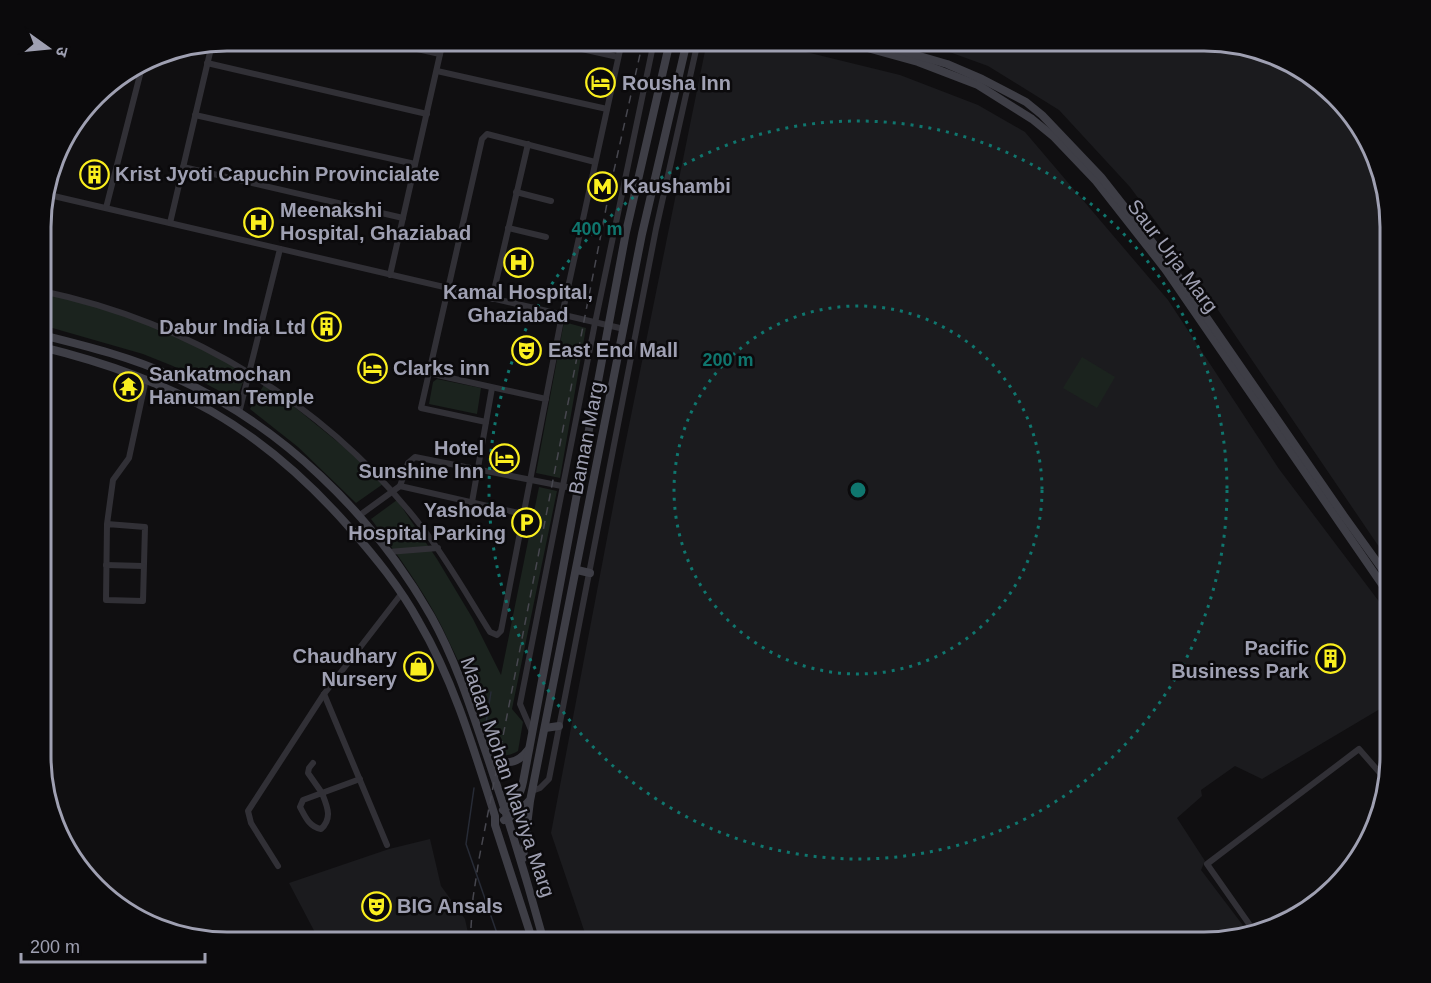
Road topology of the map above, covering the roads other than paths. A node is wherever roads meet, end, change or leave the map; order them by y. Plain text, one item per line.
1 (427, 51) edge
2 (441, 51) edge
3 (593, 51) edge
4 (619, 51) edge
5 (652, 51) edge
6 (668, 51) edge
7 (685, 51) edge
8 (696, 51) edge
9 (877, 51) edge
10 (902, 51) edge
11 (209, 52) edge
12 (440, 54) junction
13 (618, 57) junction
14 (207, 63) junction
15 (437, 71) junction
16 (140, 74) edge
17 (607, 110) junction
18 (427, 114) junction
19 (653, 114) junction
20 (195, 115) junction
21 (669, 118) junction
22 (649, 131) junction
23 (665, 134) junction
24 (528, 144) junction
25 (595, 162) junction
26 (415, 164) junction
27 (183, 167) junction
28 (516, 192) junction
29 (54, 196) edge
30 (551, 201) dead end
31 (106, 208) junction
32 (1125, 213) junction
33 (403, 218) junction
34 (170, 223) junction
35 (508, 228) junction
36 (546, 237) dead end
37 (280, 249) junction
38 (390, 275) junction
39 (448, 288) junction
40 (51, 293) edge
41 (492, 299) junction
42 (562, 315) junction
43 (595, 322) junction
44 (608, 326) junction
45 (624, 329) junction
46 (51, 337) edge
47 (80, 345) junction
48 (51, 349) edge
49 (79, 356) junction
50 (250, 372) junction
51 (428, 373) junction
52 (146, 379) junction
53 (492, 388) junction
54 (546, 399) junction
55 (239, 413) junction
56 (486, 422) junction
57 (477, 468) junction
58 (316, 472) junction
59 (530, 479) junction
60 (308, 483) junction
61 (400, 486) junction
62 (563, 486) junction
63 (577, 489) junction
64 (392, 492) junction
65 (472, 502) junction
66 (360, 514) junction
67 (523, 514) junction
68 (573, 514) junction
69 (587, 517) junction
70 (107, 524) junction
71 (585, 530) junction
72 (568, 542) junction
73 (438, 548) junction
74 (388, 552) junction
75 (1371, 561) junction
76 (106, 565) junction
77 (143, 566) junction
78 (577, 570) junction
79 (1380, 570) edge
80 (590, 573) junction
81 (1380, 578) edge
82 (402, 593) junction
83 (324, 694) junction
84 (559, 726) junction
85 (545, 728) junction
86 (532, 733) junction
87 (530, 748) junction
88 (486, 752) junction
89 (313, 763) dead end
90 (1379, 772) edge
91 (360, 779) junction
92 (532, 791) junction
93 (322, 793) junction
94 (530, 801) junction
95 (507, 813) junction
96 (495, 820) junction
97 (387, 845) dead end
98 (522, 862) junction
99 (278, 866) dead end
100 (1251, 926) edge
101 (530, 932) edge
102 (541, 932) edge

1 - 12 street
2 - 12 street
3 - 13 street
4 - 13 street
5 - 43 street
6 - 19 main road, Baman Marg
7 - 21 main road, Baman Marg
8 - 80 street
9 - 32 main road, Saur Urja Marg
10 - 32 main road, Saur Urja Marg
11 - 14 street
12 - 15 street
13 - 17 street
14 - 18 street
14 - 20 street
15 - 17 street
15 - 18 street
16 - 31 street
17 - 25 street
18 - 26 street
19 - 21 main road
19 - 22 main road, Baman Marg
20 - 26 street
20 - 27 street
21 - 23 main road, Baman Marg
22 - 23 main road
22 - 44 main road, Baman Marg
23 - 45 main road, Baman Marg
24 - 25 street
24 - 28 street
24 - 39 street
25 - 42 street
26 - 33 street
27 - 33 street
27 - 34 street
28 - 30 street
28 - 35 street
29 - 31 street
31 - 34 street
32 - 75 main road, Saur Urja Marg
33 - 38 street
34 - 37 street
35 - 36 street
35 - 41 street
37 - 38 street
37 - 50 street
38 - 39 street
39 - 41 street
39 - 51 street
40 - 50 street
41 - 42 street
42 - 43 street
42 - 54 street
43 - 44 street
43 - 62 street
44 - 45 street
44 - 63 main road, Baman Marg
45 - 69 main road, Baman Marg
46 - 47 main road, Madan Mohan Malviya Marg
47 - 49 street
47 - 55 main road, Madan Mohan Malviya Marg
48 - 49 main road, Madan Mohan Malviya Marg
49 - 52 main road, Madan Mohan Malviya Marg
50 - 55 street
50 - 64 street
51 - 53 street
51 - 56 street
52 - 60 main road, Madan Mohan Malviya Marg
52 - 70 street
53 - 54 street
53 - 56 street
54 - 59 street
55 - 58 main road, Madan Mohan Malviya Marg
56 - 57 street
57 - 59 street
57 - 61 street
57 - 65 street
58 - 60 main road
58 - 66 main road, Madan Mohan Malviya Marg
59 - 62 street
59 - 67 street
60 - 82 main road, Madan Mohan Malviya Marg
61 - 64 street
61 - 65 street
62 - 63 street
62 - 86 street
63 - 68 main road, Baman Marg
64 - 66 street
64 - 73 street
65 - 67 street
66 - 74 main road, Madan Mohan Malviya Marg
67 - 73 street
68 - 69 main road
68 - 72 main road, Baman Marg
69 - 71 main road, Baman Marg
70 - 76 street
70 - 77 street
71 - 72 main road
71 - 78 main road, Baman Marg
72 - 86 main road, Baman Marg
73 - 74 street
74 - 88 main road, Madan Mohan Malviya Marg
75 - 79 main road, Saur Urja Marg
75 - 81 main road, Saur Urja Marg
76 - 77 street
76 - 77 street
78 - 80 main road
78 - 85 main road, Baman Marg
80 - 84 street
82 - 83 street
82 - 96 main road, Madan Mohan Malviya Marg
83 - 91 street
83 - 99 street
84 - 85 main road
84 - 92 street
85 - 92 main road, Baman Marg
86 - 87 main road, Baman Marg
87 - 88 main road
87 - 95 main road, Baman Marg
88 - 95 main road, Madan Mohan Malviya Marg
89 - 93 street
90 - 100 street
91 - 93 street
91 - 97 street
92 - 94 main road, Baman Marg
93 - 93 street
94 - 95 main road, Baman Marg
94 - 98 main road
95 - 96 main road, Baman Marg
95 - 98 main road, Madan Mohan Malviya Marg
96 - 101 main road, Madan Mohan Malviya Marg
98 - 102 main road, Madan Mohan Malviya Marg

